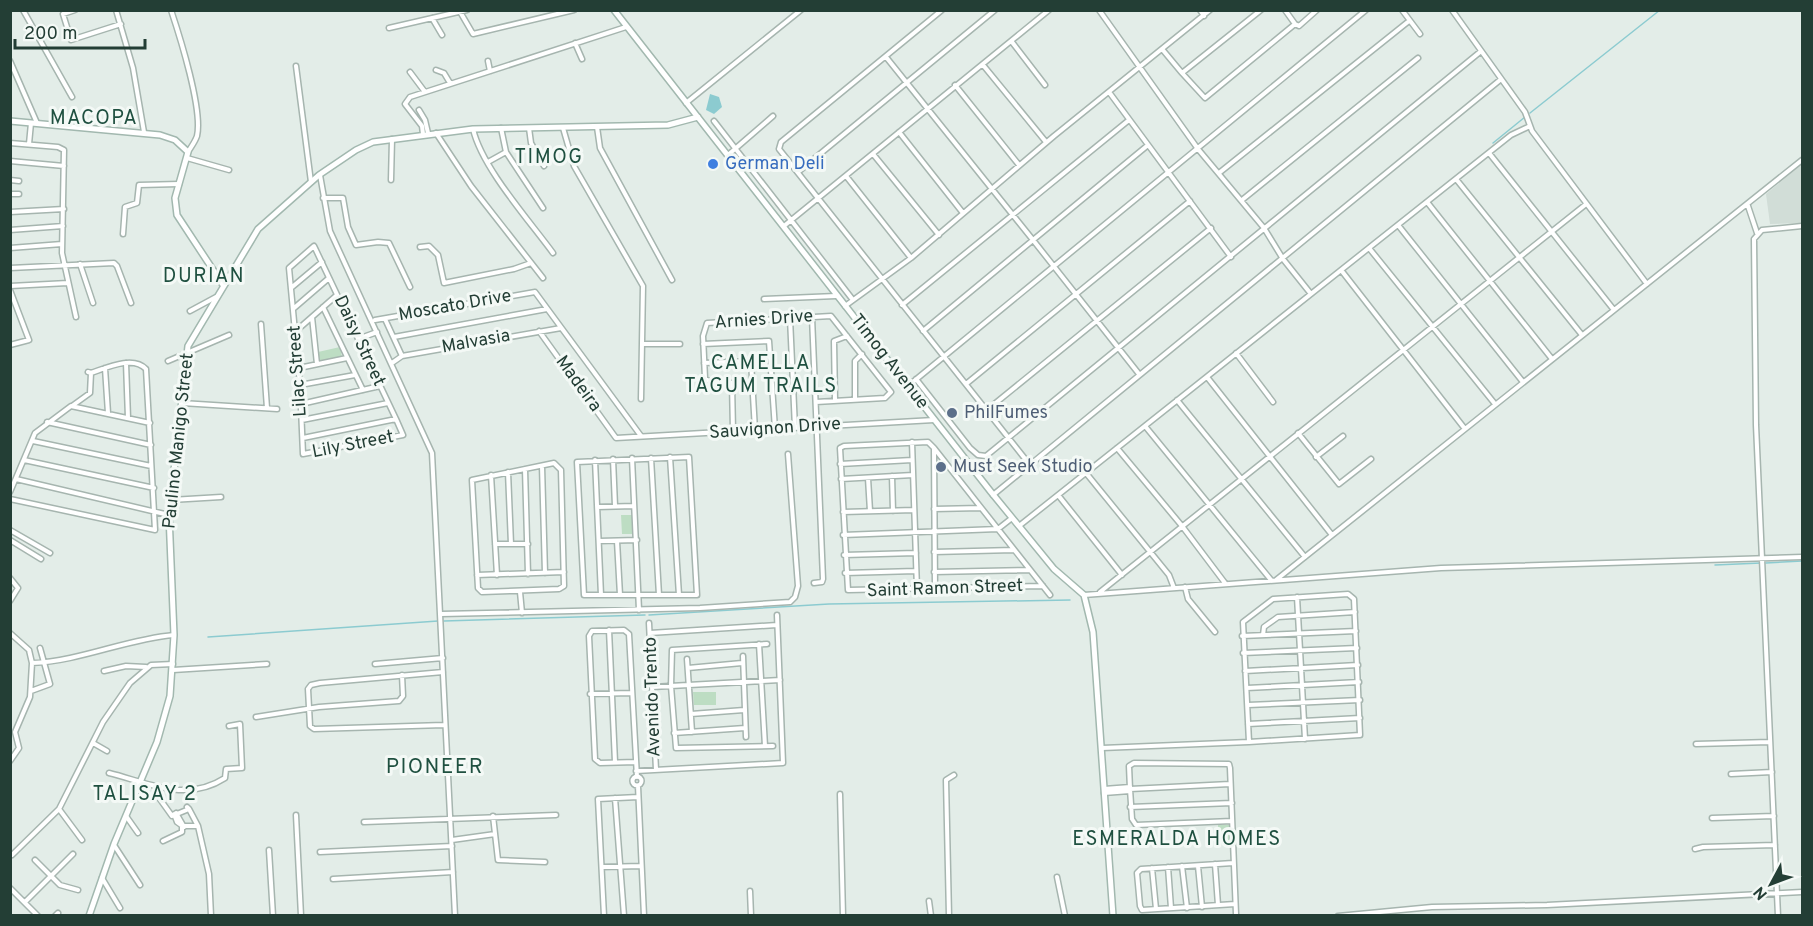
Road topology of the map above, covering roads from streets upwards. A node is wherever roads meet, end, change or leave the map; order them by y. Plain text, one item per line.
1 (23, 10) edge
2 (75, 10) edge
3 (116, 10) edge
4 (171, 10) edge
5 (466, 10) edge
6 (574, 10) edge
7 (614, 10) edge
8 (801, 10) edge
9 (942, 10) edge
10 (995, 10) edge
11 (1049, 10) edge
12 (1099, 10) edge
13 (1200, 10) edge
14 (1210, 10) edge
15 (1261, 10) edge
16 (1285, 10) edge
17 (1317, 10) edge
18 (1366, 10) edge
19 (1402, 10) edge
20 (1452, 10) edge
21 (459, 11) edge
22 (1204, 16) junction
23 (432, 18) junction
24 (1409, 21) junction
25 (121, 24) junction
26 (1295, 24) junction
27 (626, 27) junction
28 (389, 28) dead end
29 (1420, 34) dead end
30 (442, 35) dead end
31 (1012, 42) junction
32 (575, 43) junction
33 (1162, 49) junction
34 (1480, 52) junction
35 (886, 57) junction
36 (1418, 58) dead end
37 (582, 59) dead end
38 (10, 61) edge
39 (488, 61) dead end
40 (983, 65) junction
41 (296, 66) dead end
42 (1140, 67) junction
43 (436, 70) dead end
44 (490, 71) junction
45 (410, 72) dead end
46 (1182, 73) junction
47 (1500, 80) junction
48 (907, 82) junction
49 (450, 83) junction
50 (955, 85) junction
51 (1045, 85) dead end
52 (424, 92) junction
53 (1109, 92) junction
54 (72, 97) dead end
55 (686, 103) junction
56 (929, 109) junction
57 (418, 110) dead end
58 (773, 116) dead end
59 (698, 117) junction
60 (1129, 120) junction
61 (10, 121) edge
62 (714, 121) dead end
63 (34, 123) junction
64 (1530, 126) junction
65 (597, 127) junction
66 (529, 128) junction
67 (562, 128) junction
68 (473, 129) junction
69 (501, 129) junction
70 (144, 132) junction
71 (436, 132) junction
72 (899, 132) junction
73 (425, 134) junction
74 (392, 138) junction
75 (10, 142) edge
76 (1046, 142) junction
77 (29, 144) junction
78 (1148, 145) junction
79 (736, 148) junction
80 (1197, 149) junction
81 (506, 152) junction
82 (1489, 153) junction
83 (873, 154) junction
84 (187, 155) junction
85 (728, 155) junction
86 (1803, 160) edge
87 (10, 161) edge
88 (488, 162) junction
89 (1019, 165) junction
90 (64, 166) junction
91 (544, 166) dead end
92 (229, 170) dead end
93 (798, 172) junction
94 (1168, 173) junction
95 (1220, 173) junction
96 (320, 175) junction
97 (846, 176) junction
98 (1456, 178) junction
99 (10, 180) edge
100 (391, 180) dead end
101 (19, 181) dead end
102 (311, 182) junction
103 (179, 183) junction
104 (991, 188) junction
105 (10, 194) edge
106 (19, 194) dead end
107 (323, 198) junction
108 (818, 200) junction
109 (1242, 200) junction
110 (1190, 201) junction
111 (1427, 202) junction
112 (1585, 205) junction
113 (1748, 206) junction
114 (543, 208) dead end
115 (63, 209) junction
116 (10, 213) edge
117 (963, 213) junction
118 (1013, 214) junction
119 (792, 220) junction
120 (1398, 225) junction
121 (63, 226) junction
122 (783, 226) junction
123 (1803, 226) edge
124 (1211, 228) junction
125 (1264, 228) junction
126 (10, 230) edge
127 (1550, 232) junction
128 (1757, 233) junction
129 (123, 234) dead end
130 (939, 235) junction
131 (1034, 240) junction
132 (62, 244) junction
133 (314, 246) joint
134 (420, 247) dead end
135 (10, 248) edge
136 (1369, 248) junction
137 (553, 253) dead end
138 (1520, 256) junction
139 (1231, 257) junction
140 (911, 258) junction
141 (1283, 259) junction
142 (322, 262) junction
143 (531, 263) junction
144 (80, 264) junction
145 (64, 265) junction
146 (1054, 266) junction
147 (10, 268) edge
148 (1341, 270) junction
149 (329, 278) junction
150 (543, 278) dead end
151 (672, 280) dead end
152 (883, 280) junction
153 (1490, 280) junction
154 (68, 283) junction
155 (1647, 284) junction
156 (223, 285) junction
157 (10, 286) edge
158 (410, 287) dead end
159 (291, 288) junction
160 (10, 290) edge
161 (1311, 294) junction
162 (337, 295) junction
163 (837, 296) junction
164 (1076, 296) junction
165 (216, 297) junction
166 (764, 299) dead end
167 (853, 300) junction
168 (93, 303) dead end
169 (131, 303) dead end
170 (1461, 303) junction
171 (902, 305) junction
172 (845, 306) junction
173 (323, 307) junction
174 (293, 309) junction
175 (548, 309) junction
176 (1614, 310) junction
177 (190, 311) dead end
178 (76, 317) dead end
179 (312, 317) junction
180 (812, 317) junction
181 (790, 318) junction
182 (385, 319) junction
183 (375, 320) dead end
184 (1097, 321) junction
185 (261, 324) dead end
186 (1432, 326) junction
187 (561, 328) junction
188 (296, 331) junction
189 (923, 331) junction
190 (377, 332) junction
191 (539, 332) junction
192 (228, 335) dead end
193 (1582, 335) junction
194 (847, 336) junction
195 (394, 337) junction
196 (358, 339) junction
197 (642, 344) junction
198 (680, 344) dead end
199 (703, 344) junction
200 (10, 345) edge
201 (1119, 348) junction
202 (1402, 349) junction
203 (187, 353) junction
204 (862, 354) junction
205 (1236, 354) junction
206 (402, 356) junction
207 (943, 357) junction
208 (347, 358) junction
209 (1552, 359) junction
210 (168, 361) dead end
211 (126, 363) junction
212 (392, 363) junction
213 (704, 363) junction
214 (317, 364) junction
215 (105, 368) junction
216 (299, 368) junction
217 (1139, 374) junction
218 (355, 375) junction
219 (1207, 377) junction
220 (916, 379) junction
221 (1523, 382) junction
222 (966, 384) junction
223 (300, 385) junction
224 (380, 386) junction
225 (908, 386) junction
226 (363, 390) junction
227 (641, 399) dead end
228 (855, 399) junction
229 (835, 400) junction
230 (1177, 400) junction
231 (816, 402) junction
232 (1273, 402) dead end
233 (388, 403) junction
234 (183, 404) junction
235 (301, 404) junction
236 (1495, 404) junction
237 (71, 406) junction
238 (267, 408) junction
239 (277, 409) dead end
240 (987, 410) junction
241 (108, 413) junction
242 (128, 418) junction
243 (396, 419) junction
244 (302, 420) junction
245 (934, 420) junction
246 (46, 422) junction
247 (150, 423) junction
248 (1145, 426) junction
249 (817, 427) junction
250 (795, 428) junction
251 (774, 429) junction
252 (1465, 429) junction
253 (754, 430) junction
254 (733, 431) junction
255 (1298, 433) junction
256 (404, 435) joint
257 (1343, 436) dead end
258 (641, 437) junction
259 (1009, 437) junction
260 (303, 438) junction
261 (616, 438) joint
262 (33, 441) junction
263 (912, 442) junction
264 (151, 445) junction
265 (934, 448) junction
266 (1118, 448) junction
267 (303, 454) joint
268 (789, 454) dead end
269 (1269, 456) junction
270 (670, 457) junction
271 (1316, 457) junction
272 (632, 458) junction
273 (651, 458) junction
274 (613, 459) junction
275 (1371, 459) dead end
276 (24, 460) junction
277 (595, 460) junction
278 (912, 460) junction
279 (840, 464) junction
280 (1030, 465) junction
281 (151, 466) junction
282 (542, 466) junction
283 (525, 469) junction
284 (508, 472) junction
285 (1086, 473) junction
286 (491, 475) junction
287 (913, 475) junction
288 (892, 476) junction
289 (868, 478) junction
290 (16, 479) junction
291 (841, 479) junction
292 (1240, 479) junction
293 (153, 488) junction
294 (10, 492) edge
295 (993, 495) junction
296 (1058, 495) junction
297 (221, 497) dead end
298 (10, 499) edge
299 (171, 500) junction
300 (1210, 504) junction
301 (634, 506) junction
302 (597, 507) junction
303 (615, 507) junction
304 (982, 508) junction
305 (934, 509) junction
306 (914, 510) junction
307 (155, 511) junction
308 (870, 511) junction
309 (893, 511) junction
310 (842, 512) junction
311 (169, 515) junction
312 (1012, 518) junction
313 (1019, 526) junction
314 (1182, 526) junction
315 (998, 529) junction
316 (10, 530) edge
317 (934, 532) junction
318 (915, 533) junction
319 (843, 535) junction
320 (1332, 535) junction
321 (10, 540) edge
322 (617, 540) junction
323 (637, 540) junction
324 (599, 541) junction
325 (495, 544) junction
326 (512, 544) junction
327 (528, 544) junction
328 (1015, 550) junction
329 (934, 552) junction
330 (1150, 552) junction
331 (50, 553) dead end
332 (916, 553) junction
333 (844, 555) junction
334 (1305, 557) junction
335 (1803, 557) edge
336 (1764, 558) junction
337 (41, 559) dead end
338 (1030, 570) junction
339 (916, 571) junction
340 (564, 572) junction
341 (934, 572) junction
342 (545, 573) junction
343 (845, 573) junction
344 (497, 574) junction
345 (528, 574) junction
346 (477, 575) junction
347 (1122, 575) junction
348 (10, 578) edge
349 (1273, 580) junction
350 (814, 583) dead end
351 (1225, 583) junction
352 (1043, 586) junction
353 (1174, 588) junction
354 (917, 589) junction
355 (935, 589) junction
356 (520, 592) junction
357 (1186, 592) junction
358 (1099, 593) junction
359 (601, 595) junction
360 (620, 595) junction
361 (659, 595) junction
362 (679, 595) junction
363 (1050, 595) dead end
364 (1084, 595) junction
365 (640, 596) junction
366 (1297, 597) junction
367 (10, 601) edge
368 (641, 610) junction
369 (1355, 612) junction
370 (522, 613) junction
371 (441, 614) junction
372 (777, 615) dead end
373 (1298, 615) junction
374 (650, 623) dead end
375 (777, 625) junction
376 (609, 630) junction
377 (1356, 631) junction
378 (1215, 632) dead end
379 (10, 633) edge
380 (650, 633) junction
381 (1299, 633) junction
382 (174, 635) junction
383 (1263, 635) junction
384 (1242, 636) junction
385 (759, 644) junction
386 (767, 644) dead end
387 (40, 648) dead end
388 (1357, 648) junction
389 (1300, 650) junction
390 (1243, 653) junction
391 (743, 656) dead end
392 (442, 657) junction
393 (687, 659) dead end
394 (32, 663) junction
395 (45, 663) junction
396 (742, 663) junction
397 (267, 664) dead end
398 (375, 664) dead end
399 (1358, 665) junction
400 (147, 667) junction
401 (173, 667) junction
402 (1301, 667) junction
403 (688, 668) junction
404 (104, 671) dead end
405 (1245, 671) junction
406 (443, 672) junction
407 (402, 675) junction
408 (780, 680) junction
409 (762, 681) junction
410 (743, 682) junction
411 (1359, 682) junction
412 (1302, 684) junction
413 (671, 686) junction
414 (689, 686) junction
415 (652, 687) junction
416 (1247, 688) junction
417 (31, 691) junction
418 (611, 693) junction
419 (631, 693) junction
420 (590, 694) junction
421 (1360, 700) junction
422 (1303, 703) junction
423 (1248, 705) junction
424 (310, 709) junction
425 (744, 710) junction
426 (691, 714) junction
427 (256, 717) dead end
428 (1360, 718) junction
429 (1304, 720) junction
430 (1248, 724) junction
431 (444, 725) junction
432 (229, 726) dead end
433 (745, 728) junction
434 (692, 732) junction
435 (674, 733) junction
436 (746, 738) dead end
437 (1305, 739) junction
438 (1249, 742) junction
439 (1770, 742) junction
440 (93, 743) junction
441 (1696, 744) dead end
442 (765, 746) junction
443 (773, 746) dead end
444 (1102, 748) junction
445 (107, 751) dead end
446 (10, 761) edge
447 (615, 762) junction
448 (636, 762) junction
449 (656, 770) junction
450 (636, 771) junction
451 (1772, 772) junction
452 (109, 773) dead end
453 (1731, 774) dead end
454 (954, 775) dead end
455 (141, 781) junction
456 (1230, 784) junction
457 (158, 786) junction
458 (1130, 789) junction
459 (1104, 791) junction
460 (840, 794) dead end
461 (638, 797) junction
462 (615, 798) junction
463 (1232, 803) junction
464 (1130, 807) junction
465 (59, 809) junction
466 (175, 814) junction
467 (556, 815) dead end
468 (126, 816) junction
469 (296, 816) dead end
470 (493, 816) junction
471 (1774, 816) junction
472 (450, 818) junction
473 (1712, 818) dead end
474 (1232, 821) junction
475 (364, 822) dead end
476 (183, 826) junction
477 (198, 826) junction
478 (138, 833) dead end
479 (495, 834) junction
480 (82, 840) dead end
481 (452, 840) junction
482 (163, 841) dead end
483 (114, 844) junction
484 (1775, 845) junction
485 (452, 846) junction
486 (1695, 849) dead end
487 (269, 850) dead end
488 (320, 852) dead end
489 (74, 854) dead end
490 (11, 855) edge
491 (35, 860) dead end
492 (545, 862) dead end
493 (1233, 863) junction
494 (1215, 864) junction
495 (621, 866) junction
496 (641, 866) junction
497 (1182, 866) junction
498 (1198, 866) junction
499 (602, 867) junction
500 (1168, 867) junction
501 (1152, 868) junction
502 (453, 872) junction
503 (50, 876) junction
504 (1057, 877) dead end
505 (102, 878) junction
506 (333, 879) dead end
507 (140, 885) dead end
508 (10, 888) edge
509 (78, 890) dead end
510 (750, 891) dead end
511 (1777, 892) junction
512 (1803, 892) edge
513 (25, 902) junction
514 (929, 902) dead end
515 (1235, 904) junction
516 (1218, 905) junction
517 (1202, 907) junction
518 (120, 908) dead end
519 (1171, 908) junction
520 (1187, 908) junction
521 (1156, 909) junction
522 (1236, 914) dead end
523 (38, 915) edge
524 (89, 915) edge
525 (211, 915) edge
526 (273, 915) edge
527 (302, 915) edge
528 (455, 915) edge
529 (604, 915) edge
530 (624, 915) edge
531 (644, 915) edge
532 (751, 915) edge
533 (843, 915) edge
534 (931, 915) edge
535 (949, 915) edge
536 (1065, 915) edge
537 (1113, 915) edge
538 (1338, 915) edge
539 (1778, 915) edge

1 - 54 street
2 - 25 street
3 - 25 street
4 - 84 street
5 - 21 street
6 - 21 street
7 - 27 street, Timog Avenue
8 - 55 street
9 - 35 street
10 - 48 street
11 - 31 street
12 - 42 street
13 - 22 street
14 - 22 street
15 - 46 street
16 - 26 street
17 - 26 street
18 - 80 street
19 - 24 street
20 - 34 street
21 - 23 street
22 - 33 street
23 - 28 street
23 - 30 street
24 - 29 street
24 - 95 street
25 - 70 street
26 - 46 street
27 - 32 street
27 - 55 street, Timog Avenue
31 - 40 street
31 - 51 street
32 - 37 street
32 - 44 street
33 - 42 street
33 - 46 street
34 - 47 street
34 - 125 street
35 - 48 street
35 - 93 street
36 - 109 street
38 - 63 street
39 - 44 street
40 - 50 street
40 - 76 street
41 - 102 street
42 - 53 street
42 - 80 street
43 - 49 street
44 - 49 street
45 - 52 street
47 - 64 street
47 - 141 street
48 - 56 street
48 - 93 street
49 - 52 street
50 - 56 street
50 - 89 street
52 - 73 street
53 - 60 street
53 - 76 street
55 - 59 street, Timog Avenue
56 - 72 street
56 - 104 street
57 - 73 street
58 - 79 street
59 - 65 street, Paulino Manigo Street
59 - 85 street, Timog Avenue
60 - 78 street
60 - 118 street
61 - 63 street
62 - 79 street
63 - 70 street
63 - 77 street
64 - 82 street
64 - 112 street
65 - 67 street, Paulino Manigo Street
65 - 151 street
66 - 67 street, Paulino Manigo Street
66 - 69 street, Paulino Manigo Street
66 - 91 street
67 - 197 street
68 - 69 street, Paulino Manigo Street
68 - 71 street, Paulino Manigo Street
68 - 88 street
69 - 81 street
70 - 84 street
71 - 73 street, Paulino Manigo Street
71 - 143 street
72 - 83 street
72 - 117 street
73 - 74 street, Paulino Manigo Street
74 - 96 street, Paulino Manigo Street
74 - 100 street
75 - 77 street
76 - 89 street
77 - 90 street
78 - 94 street
78 - 131 street
79 - 85 street
79 - 119 street
80 - 94 street
80 - 95 street
81 - 88 street
81 - 114 street
82 - 98 street
82 - 127 street
83 - 97 street
83 - 130 street
84 - 92 street
84 - 103 street
85 - 122 street, Timog Avenue
86 - 113 street
87 - 90 street
88 - 137 street
89 - 104 street
90 - 115 street
93 - 108 street
94 - 110 street
94 - 146 street
95 - 109 street
96 - 102 street, Paulino Manigo Street
96 - 107 street
97 - 108 street
97 - 140 street
98 - 111 street
98 - 138 street
99 - 101 street
102 - 156 street, Paulino Manigo Street
103 - 129 street
103 - 156 street
104 - 117 street
104 - 118 street
105 - 106 street
107 - 158 street
107 - 190 street
108 - 119 street
108 - 152 street
109 - 125 street
110 - 124 street
110 - 164 street
111 - 120 street
111 - 153 street
112 - 127 street
112 - 155 street
113 - 128 street
113 - 155 street
115 - 116 street
115 - 121 street
117 - 130 street
118 - 131 street
118 - 171 street
119 - 122 street
119 - 167 street
120 - 136 street
120 - 170 street
121 - 126 street
121 - 132 street
122 - 163 street, Timog Avenue
123 - 128 street
124 - 139 street
124 - 184 street
125 - 139 street
125 - 141 street
127 - 138 street
127 - 176 street
128 - 336 street
130 - 140 street
131 - 146 street
131 - 189 street
132 - 135 street
132 - 145 street
133 - 142 street, Daisy Street
133 - 159 street, Lilac Street
134 - 143 street
136 - 148 street
136 - 186 street
138 - 153 street
138 - 193 street
139 - 201 street
140 - 152 street
141 - 161 street
141 - 217 street
142 - 149 street, Daisy Street
142 - 159 street
143 - 150 street
144 - 145 street
144 - 168 street
144 - 169 street
145 - 147 street
145 - 154 street
146 - 164 street
146 - 207 street
148 - 161 street
148 - 202 street
149 - 162 street, Daisy Street
149 - 174 street
152 - 167 street
152 - 171 street
153 - 170 street
153 - 209 street
154 - 157 street
154 - 178 street
155 - 176 street
156 - 165 street, Paulino Manigo Street
159 - 174 street, Lilac Street
160 - 200 street
161 - 205 street
162 - 173 street
162 - 196 street, Daisy Street
163 - 166 street
163 - 172 street, Timog Avenue
164 - 184 street
164 - 222 street
165 - 177 street
165 - 203 street, Paulino Manigo Street
167 - 172 street
170 - 186 street
170 - 221 street
171 - 189 street
172 - 225 street, Timog Avenue
173 - 179 street
173 - 208 street
174 - 188 street, Lilac Street
175 - 182 street, Moscato Drive
175 - 187 street
175 - 195 street
176 - 193 street
179 - 188 street
179 - 214 street
180 - 181 street, Arnies Drive
180 - 194 street, Arnies Drive
180 - 231 street
181 - 199 street, Arnies Drive
181 - 250 street
182 - 183 street, Moscato Drive
182 - 195 street
184 - 201 street
184 - 240 street
185 - 238 street
186 - 202 street
186 - 236 street
187 - 191 street, Malvasia
187 - 258 street
188 - 216 street, Lilac Street
189 - 207 street
190 - 196 street
190 - 212 street
191 - 206 street, Malvasia
191 - 261 street, Madeira
192 - 203 street
193 - 209 street
194 - 204 street, Arnies Drive
194 - 229 street
195 - 206 street
196 - 224 street, Daisy Street
197 - 198 street
197 - 227 street
199 - 213 street
199 - 251 street
201 - 217 street
201 - 259 street
202 - 252 street
202 - 255 street
203 - 210 street
203 - 234 street, Paulino Manigo Street
204 - 228 street
204 - 228 street, Arnies Drive
205 - 219 street
205 - 232 street
206 - 212 street, Malvasia
207 - 220 street
207 - 222 street
208 - 214 street
208 - 218 street
209 - 221 street
211 - 215 street
211 - 242 street
211 - 247 street
212 - 371 street
213 - 253 street
213 - 254 street
214 - 216 street
215 - 237 street
215 - 241 street
216 - 223 street, Lilac Street
217 - 280 street
218 - 223 street
218 - 226 street
219 - 230 street
219 - 269 street
220 - 225 street
220 - 259 street
221 - 236 street
222 - 240 street
223 - 235 street, Lilac Street
224 - 226 street
224 - 233 street, Daisy Street
225 - 245 street, Timog Avenue
226 - 235 street
228 - 229 street
229 - 231 street
230 - 248 street
230 - 292 street
231 - 249 street
233 - 243 street, Daisy Street
233 - 244 street
234 - 238 street
234 - 299 street, Paulino Manigo Street
235 - 244 street, Lilac Street
236 - 252 street
237 - 241 street
237 - 246 street
238 - 239 street
240 - 259 street
241 - 242 street
242 - 247 street
243 - 256 street, Daisy Street
243 - 260 street, Lily Street
244 - 260 street, Lilac Street
245 - 249 street, Sauvignon Drive
245 - 295 street, Timog Avenue
246 - 262 street
246 - 264 street
247 - 264 street
248 - 266 street
248 - 300 street
249 - 250 street, Sauvignon Drive
249 - 350 street
250 - 251 street, Sauvignon Drive
251 - 253 street, Sauvignon Drive
252 - 320 street
253 - 254 street, Sauvignon Drive
254 - 258 street, Sauvignon Drive
255 - 269 street
255 - 271 street
256 - 267 street, Lily Street
257 - 271 street
258 - 261 street, Sauvignon Drive
259 - 280 street
260 - 267 street, Lilac Street
262 - 276 street
262 - 281 street
263 - 265 street
263 - 278 street
263 - 279 street
264 - 281 street
265 - 304 street
265 - 305 street
266 - 285 street
266 - 314 street
268 - 368 street
269 - 292 street
269 - 320 street
270 - 273 street
270 - 362 street
270 - 362 street
271 - 275 street
272 - 273 street
272 - 274 street
272 - 301 street
273 - 361 street
274 - 277 street
274 - 303 street
276 - 290 street
276 - 293 street
277 - 302 street
277 - 359 street
278 - 279 street
278 - 287 street
279 - 291 street
280 - 295 street
281 - 293 street
282 - 283 street
282 - 340 street
282 - 342 street
283 - 284 street
283 - 327 street
284 - 286 street
284 - 326 street
285 - 296 street
285 - 330 street
286 - 325 street
286 - 346 street
287 - 288 street
287 - 306 street
288 - 289 street
288 - 309 street
289 - 291 street
289 - 308 street
290 - 294 street
290 - 307 street
291 - 310 street
292 - 300 street
292 - 334 street
293 - 307 street
295 - 312 street, Timog Avenue
296 - 313 street
296 - 347 street
297 - 299 street
298 - 307 street
299 - 311 street, Paulino Manigo Street
300 - 314 street
300 - 349 street
301 - 303 street
301 - 323 street
302 - 303 street
302 - 324 street
304 - 305 street
304 - 315 street
305 - 317 street
306 - 309 street
306 - 318 street
307 - 311 street
308 - 309 street
308 - 310 street
310 - 319 street
311 - 382 street, Paulino Manigo Street
312 - 313 street, Timog Avenue
312 - 315 street
313 - 364 street, Timog Avenue
314 - 330 street
314 - 351 street
315 - 317 street
315 - 328 street
316 - 331 street
317 - 318 street
317 - 329 street
318 - 319 street
318 - 332 street
319 - 333 street
320 - 334 street
321 - 337 street
322 - 323 street
322 - 324 street
322 - 360 street
323 - 365 street
324 - 359 street
325 - 326 street
325 - 344 street
326 - 327 street
327 - 345 street
328 - 329 street
328 - 338 street
329 - 341 street
330 - 347 street
330 - 353 street
332 - 333 street
332 - 339 street
333 - 343 street
334 - 349 street
335 - 336 street
336 - 349 street
336 - 439 street
338 - 341 street
338 - 352 street
339 - 343 street
339 - 354 street
340 - 342 street
340 - 356 street
341 - 355 street
342 - 345 street
343 - 354 street, Saint Ramon Street
344 - 345 street
344 - 346 street
346 - 356 street
347 - 358 street
348 - 367 street
349 - 351 street
351 - 357 street
352 - 355 street, Saint Ramon Street
352 - 363 street
353 - 357 street
353 - 358 street
354 - 355 street, Saint Ramon Street
356 - 370 street
357 - 378 street
358 - 364 street
359 - 360 street
360 - 365 street
361 - 362 street
361 - 365 street
364 - 444 street
365 - 368 street
366 - 369 street
366 - 373 street
366 - 384 street
368 - 370 street
369 - 373 street
369 - 377 street
370 - 371 street
371 - 392 street
372 - 375 street
373 - 381 street
373 - 383 street
374 - 380 street, Avenido Trento
375 - 380 street
375 - 408 street
376 - 418 street
376 - 419 street
376 - 420 street
377 - 381 street
377 - 388 street
379 - 394 street
380 - 415 street, Avenido Trento
381 - 383 street
381 - 389 street
382 - 395 street
382 - 401 street, Paulino Manigo Street
383 - 384 street
384 - 390 street
385 - 386 street
385 - 409 street
385 - 413 street
387 - 395 street
388 - 389 street
388 - 399 street
389 - 390 street
389 - 402 street
390 - 405 street
391 - 396 street
392 - 398 street
392 - 406 street
393 - 403 street
394 - 395 street
394 - 417 street
395 - 417 street
396 - 403 street
396 - 410 street
397 - 401 street
399 - 402 street
399 - 411 street
400 - 401 street
400 - 404 street
400 - 440 street
401 - 455 street, Paulino Manigo Street
402 - 405 street
402 - 412 street
403 - 414 street
405 - 416 street
406 - 407 street
406 - 431 street
407 - 424 street
407 - 424 street
408 - 409 street
408 - 449 street
409 - 410 street
409 - 442 street
410 - 414 street
410 - 425 street
411 - 412 street
411 - 421 street
412 - 416 street
412 - 422 street
413 - 414 street
413 - 415 street
413 - 435 street
414 - 426 street
415 - 449 street, Avenido Trento
416 - 423 street
417 - 446 street
418 - 419 street
418 - 420 street
418 - 447 street
419 - 448 street
420 - 447 street
421 - 422 street
421 - 428 street
422 - 423 street
422 - 429 street
423 - 430 street
424 - 427 street
424 - 431 street
425 - 426 street
425 - 433 street
426 - 434 street
428 - 429 street
428 - 437 street
429 - 430 street
429 - 437 street
430 - 438 street
431 - 472 street
432 - 457 street
433 - 434 street
433 - 436 street
434 - 435 street
435 - 442 street
437 - 438 street
438 - 444 street
439 - 441 street
439 - 451 street
440 - 445 street
440 - 465 street
442 - 443 street
444 - 459 street
447 - 448 street
448 - 450 street
449 - 450 street
450 - 461 street
451 - 453 street
451 - 471 street
452 - 455 street
454 - 535 street
455 - 457 street
455 - 468 street, Paulino Manigo Street
456 - 458 street
456 - 458 street
456 - 463 street
457 - 466 street
458 - 459 street
458 - 464 street
459 - 537 street
460 - 533 street
461 - 462 street
461 - 496 street
462 - 495 street
462 - 499 street
463 - 464 street
463 - 474 street
464 - 474 street
465 - 480 street
465 - 490 street
466 - 476 street
466 - 477 street
467 - 470 street
468 - 478 street
468 - 483 street, Paulino Manigo Street
469 - 527 street
470 - 472 street
470 - 479 street
471 - 473 street
471 - 484 street
472 - 475 street
472 - 481 street
474 - 493 street
476 - 477 street
476 - 482 street
477 - 525 street
479 - 481 street
479 - 492 street
481 - 485 street
483 - 505 street, Paulino Manigo Street
483 - 507 street
484 - 486 street
484 - 511 street
485 - 488 street
485 - 502 street
487 - 526 street
489 - 503 street
491 - 503 street
493 - 494 street
493 - 515 street
494 - 498 street
494 - 516 street
495 - 496 street
495 - 499 street
495 - 530 street
496 - 531 street
497 - 498 street
497 - 500 street
497 - 520 street
498 - 517 street
499 - 529 street
500 - 501 street
500 - 519 street
501 - 521 street
501 - 521 street
502 - 506 street
502 - 528 street
503 - 509 street
503 - 513 street
504 - 536 street
505 - 518 street
505 - 524 street, Paulino Manigo Street
508 - 513 street
510 - 532 street
511 - 512 street
511 - 538 street
511 - 539 street
513 - 523 street
514 - 534 street
515 - 516 street
515 - 522 street
516 - 517 street
517 - 520 street
519 - 520 street
519 - 521 street

